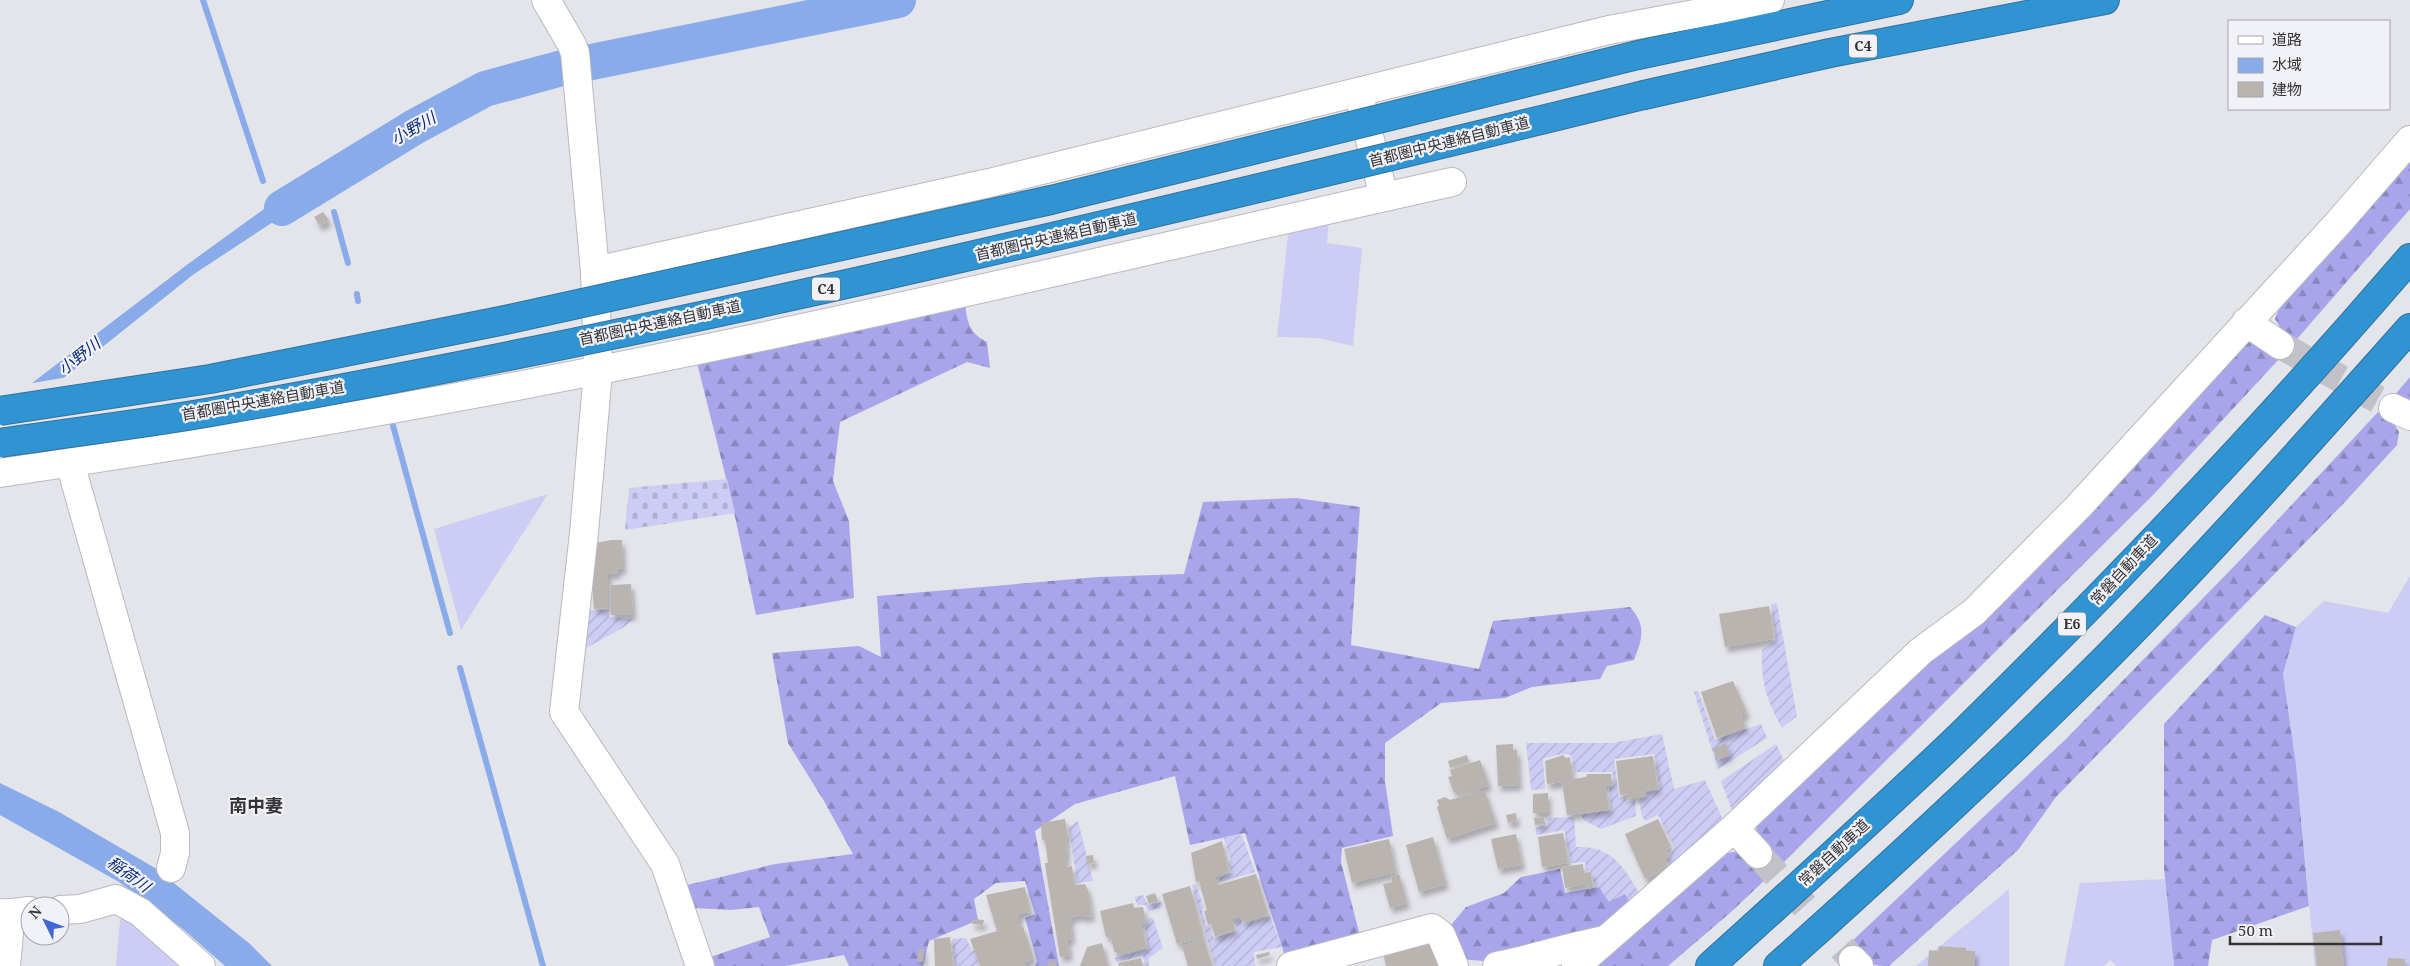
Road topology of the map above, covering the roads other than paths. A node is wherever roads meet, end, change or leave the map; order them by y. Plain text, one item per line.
1 (546, 0) edge
2 (1770, 0) edge
3 (1899, 0) edge
4 (2105, 0) edge
5 (1358, 92) junction
6 (2410, 140) edge
7 (1452, 182) dead end
8 (1384, 197) junction
9 (2410, 258) edge
10 (594, 271) junction
11 (2246, 322) junction
12 (2410, 328) edge
13 (2280, 345) tunnel mouth
14 (598, 371) junction
15 (0, 411) edge
16 (0, 443) edge
17 (70, 463) junction
18 (0, 473) edge
19 (1734, 828) junction
20 (1758, 854) tunnel mouth
21 (172, 868) dead end
22 (70, 910) edge
23 (20, 912) edge
24 (1, 913) edge
25 (1608, 939) junction
26 (1301, 965) edge
27 (6, 966) edge
28 (201, 966) edge
29 (700, 966) edge
30 (1454, 966) edge
31 (1498, 966) edge
32 (1576, 966) edge
33 (1710, 966) edge
34 (1778, 966) edge

1 - 10 street
2 - 5 street
3 - 15 highway, 首都圏中央連絡自動車道, bridge
4 - 16 highway, 首都圏中央連絡自動車道 / C4, bridge
5 - 8 street
5 - 10 street
6 - 11 street
7 - 8 street
8 - 14 street
9 - 33 highway, 常磐自動車道 / E6
10 - 14 street
11 - 13 street
11 - 19 street
12 - 34 highway
14 - 17 street
14 - 29 street
17 - 18 street
17 - 21 street
19 - 20 street
19 - 25 street
22 - 28 street
23 - 24 street
24 - 27 street
25 - 31 street
25 - 32 street
26 - 30 street

